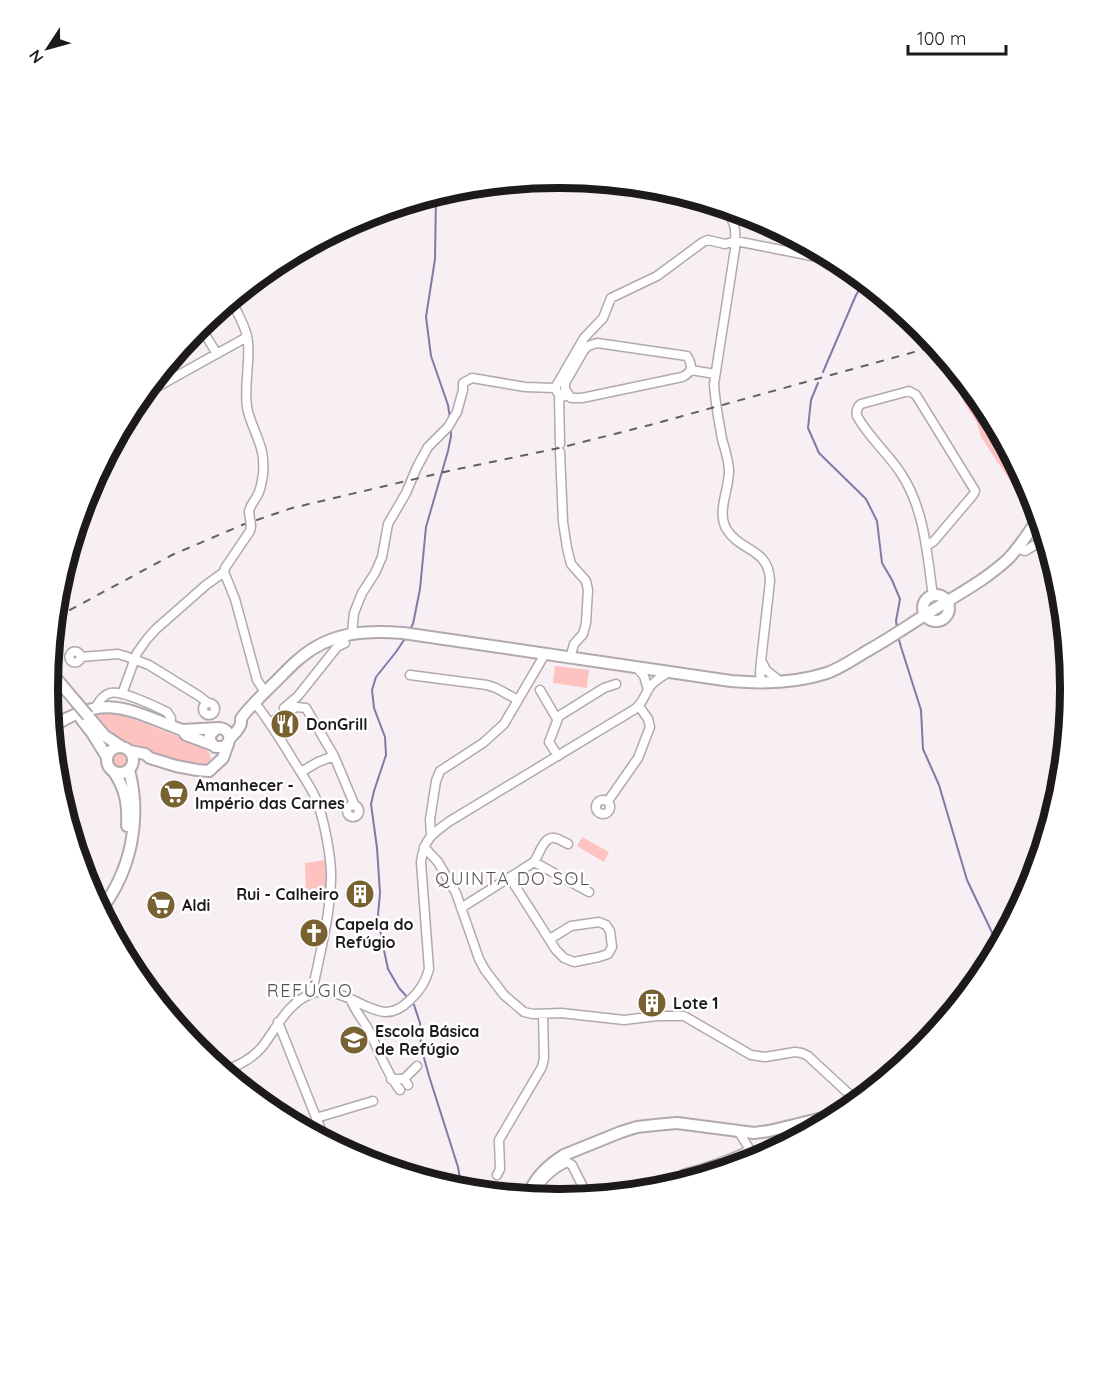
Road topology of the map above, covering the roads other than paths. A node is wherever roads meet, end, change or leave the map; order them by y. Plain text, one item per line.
1 (732, 219) edge
2 (736, 241) junction
3 (810, 256) edge
4 (235, 307) edge
5 (205, 335) edge
6 (248, 337) junction
7 (217, 354) junction
8 (691, 370) junction
9 (715, 374) junction
10 (162, 384) edge
11 (561, 393) junction
12 (921, 524) junction
13 (1032, 526) edge
14 (942, 531) junction
15 (1038, 544) edge
16 (926, 546) junction
17 (1017, 548) junction
18 (225, 572) junction
19 (933, 596) junction
20 (947, 601) junction
21 (925, 615) junction
22 (352, 633) junction
23 (345, 643) dead end
24 (545, 654) junction
25 (81, 657) dead end
26 (570, 658) junction
27 (135, 660) junction
28 (762, 665) junction
29 (637, 668) junction
30 (652, 670) junction
31 (669, 672) junction
32 (410, 675) dead end
33 (58, 682) edge
34 (744, 682) junction
35 (761, 682) junction
36 (782, 682) junction
37 (616, 684) dead end
38 (649, 685) junction
39 (58, 689) edge
40 (540, 690) dead end
41 (265, 692) junction
42 (122, 694) junction
43 (518, 700) junction
44 (208, 703) dead end
45 (255, 703) junction
46 (74, 705) junction
47 (639, 706) junction
48 (96, 707) junction
49 (84, 717) junction
50 (241, 719) junction
51 (557, 719) junction
52 (272, 721) junction
53 (60, 722) edge
54 (170, 726) junction
55 (219, 728) junction
56 (182, 730) junction
57 (229, 741) junction
58 (214, 746) junction
59 (126, 749) junction
60 (333, 756) junction
61 (558, 756) junction
62 (107, 757) junction
63 (150, 758) junction
64 (216, 764) junction
65 (131, 768) junction
66 (114, 772) junction
67 (301, 772) junction
68 (608, 801) dead end
69 (355, 806) dead end
70 (431, 836) junction
71 (568, 844) dead end
72 (424, 847) junction
73 (534, 862) junction
74 (510, 878) junction
75 (590, 892) dead end
76 (103, 894) edge
77 (106, 901) edge
78 (461, 908) junction
79 (550, 939) junction
80 (312, 993) junction
81 (351, 1000) junction
82 (543, 1014) junction
83 (278, 1022) junction
84 (417, 1066) dead end
85 (232, 1067) edge
86 (851, 1095) edge
87 (373, 1101) dead end
88 (316, 1118) junction
89 (811, 1121) edge
90 (320, 1128) edge
91 (739, 1132) junction
92 (750, 1150) joint
93 (734, 1157) edge
94 (497, 1175) dead end
95 (531, 1188) edge
96 (538, 1188) edge
97 (583, 1188) edge

1 - 2 street
2 - 3 street
2 - 9 street
2 - 11 street
4 - 6 street
5 - 7 street
6 - 7 street
6 - 18 street, bridge
7 - 10 street
8 - 9 street
8 - 11 street
8 - 11 street
9 - 28 street
11 - 22 street
11 - 26 street
12 - 14 street
12 - 14 street
12 - 16 street
13 - 17 main road
14 - 16 street
15 - 17 street
16 - 19 street
17 - 20 main road
18 - 27 street
18 - 41 street
19 - 20 main road
19 - 21 main road
20 - 21 main road
21 - 36 main road
22 - 24 main road
22 - 41 main road
23 - 52 street
24 - 26 main road
24 - 43 street
25 - 27 street
26 - 29 main road
27 - 42 street
27 - 44 street
28 - 34 street
28 - 35 street
28 - 36 street
29 - 30 main road
29 - 38 street
30 - 31 main road
30 - 38 street
31 - 34 main road
31 - 38 street
32 - 43 street
33 - 46 main road
34 - 35 main road
35 - 36 main road
37 - 51 street
38 - 47 street
39 - 46 main road
40 - 51 street
41 - 45 main road
42 - 48 street
42 - 54 street
43 - 70 street
45 - 50 main road
45 - 52 street
46 - 49 main road
47 - 61 street
47 - 68 street
48 - 53 main road
48 - 54 main road
49 - 59 main road
49 - 62 main road
50 - 55 main road
50 - 57 main road
51 - 61 street
52 - 60 street
52 - 67 street
54 - 56 main road
55 - 56 main road
55 - 57 main road
55 - 58 main road
56 - 58 main road
57 - 58 main road
57 - 64 main road
58 - 64 main road
59 - 62 main road
59 - 63 main road
59 - 65 main road
60 - 67 street
60 - 69 street
61 - 70 street
62 - 66 main road
63 - 64 main road
63 - 65 main road
65 - 66 main road
65 - 77 main road
66 - 76 main road
67 - 80 street
70 - 72 street
71 - 73 street
72 - 78 street
72 - 81 street
73 - 74 street
73 - 75 street
74 - 78 street
74 - 79 street
78 - 82 street
79 - 79 street
80 - 81 street
80 - 83 street
81 - 84 street
82 - 86 street
82 - 94 street
83 - 85 street
83 - 88 street
87 - 88 street
88 - 90 street
89 - 91 main road
91 - 92 street
91 - 95 main road
92 - 93 street
96 - 97 street

